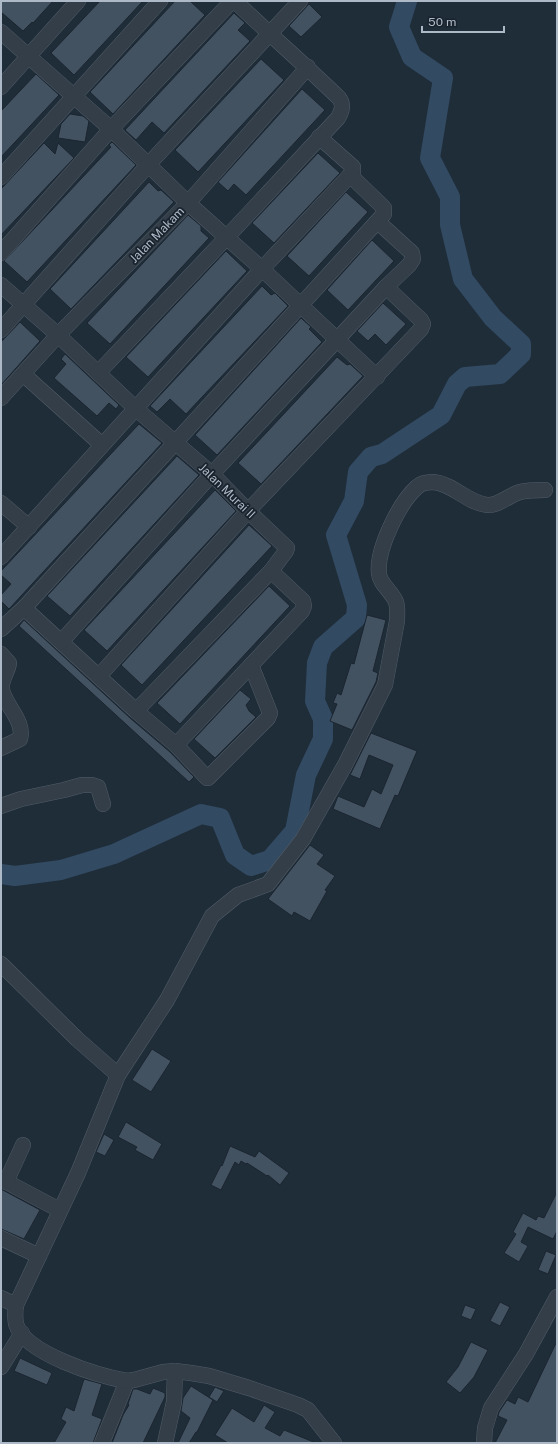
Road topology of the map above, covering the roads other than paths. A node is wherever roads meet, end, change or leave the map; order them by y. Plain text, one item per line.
1 (78, 1) edge
2 (160, 1) edge
3 (233, 1) edge
4 (300, 1) edge
5 (1, 32) edge
6 (270, 35) junction
7 (29, 57) junction
8 (308, 67) junction
9 (1, 87) edge
10 (73, 96) junction
11 (111, 129) junction
12 (319, 138) junction
13 (148, 165) junction
14 (350, 175) junction
15 (1, 176) edge
16 (188, 203) junction
17 (378, 222) junction
18 (226, 238) junction
19 (1, 253) edge
20 (262, 269) junction
21 (1, 285) edge
22 (386, 287) junction
23 (25, 304) junction
24 (300, 304) junction
25 (1, 330) edge
26 (58, 335) junction
27 (337, 339) junction
28 (98, 372) junction
29 (23, 374) junction
30 (377, 377) junction
31 (1, 398) edge
32 (135, 408) junction
33 (174, 442) junction
34 (102, 445) junction
35 (212, 474) junction
36 (545, 490) dead end
37 (1, 503) edge
38 (248, 511) junction
39 (29, 527) junction
40 (1, 557) edge
41 (271, 571) junction
42 (24, 608) junction
43 (1, 629) edge
44 (61, 642) junction
45 (1, 654) edge
46 (251, 665) junction
47 (98, 676) junction
48 (136, 711) junction
49 (176, 745) junction
50 (1, 748) edge
51 (104, 804) dead end
52 (1, 806) edge
53 (1, 964) edge
54 (118, 1075) junction
55 (23, 1145) dead end
56 (4, 1181) edge
57 (52, 1206) dead end
58 (1, 1238) edge
59 (39, 1256) junction
60 (557, 1297) edge
61 (1, 1298) edge
62 (16, 1305) junction
63 (22, 1333) junction
64 (1, 1367) edge
65 (175, 1371) junction
66 (127, 1381) junction
67 (102, 1443) edge
68 (165, 1443) edge
69 (334, 1443) edge
70 (484, 1443) edge

1 - 7 street
2 - 10 street
3 - 6 street
3 - 11 street
4 - 6 street
5 - 7 street
6 - 8 street
6 - 13 street
7 - 9 street
7 - 10 street
8 - 12 street
8 - 16 street, Jalan Makam
10 - 11 street
10 - 15 street
11 - 13 street
11 - 19 street
12 - 14 street
12 - 18 street
13 - 16 street
13 - 23 street
14 - 17 street
14 - 20 street
16 - 18 street
16 - 26 street, Jalan Makam
17 - 22 street
17 - 24 street
18 - 20 street
18 - 28 street
20 - 24 street
20 - 32 street
21 - 23 street, Jalan Murai II
22 - 27 street
22 - 30 street
23 - 25 street
23 - 26 street, Jalan Murai II
24 - 27 street
24 - 33 street
26 - 28 street, Jalan Murai II
26 - 29 street, Jalan Makam
27 - 30 street
27 - 35 street
28 - 32 street, Jalan Murai II
29 - 31 street, Jalan Makam
29 - 34 street
30 - 38 street
32 - 33 street, Jalan Murai II
32 - 34 street
33 - 35 street, Jalan Murai II
33 - 42 street
34 - 39 street
35 - 38 street, Jalan Murai II
35 - 44 street
36 - 54 street
37 - 39 street
38 - 41 street, Jalan Murai II
38 - 47 street
39 - 40 street
41 - 46 street
41 - 48 street, Jalan Murai II
42 - 43 street
42 - 44 street
44 - 47 street
45 - 50 street
46 - 49 street
46 - 49 street
47 - 48 street
48 - 49 street
51 - 52 street
53 - 54 street
54 - 59 street
55 - 56 street
56 - 57 street
58 - 59 street
59 - 62 street
60 - 70 street
61 - 62 street
62 - 63 street
63 - 64 street
63 - 66 street
65 - 66 street
65 - 68 street
65 - 69 street
66 - 67 street

